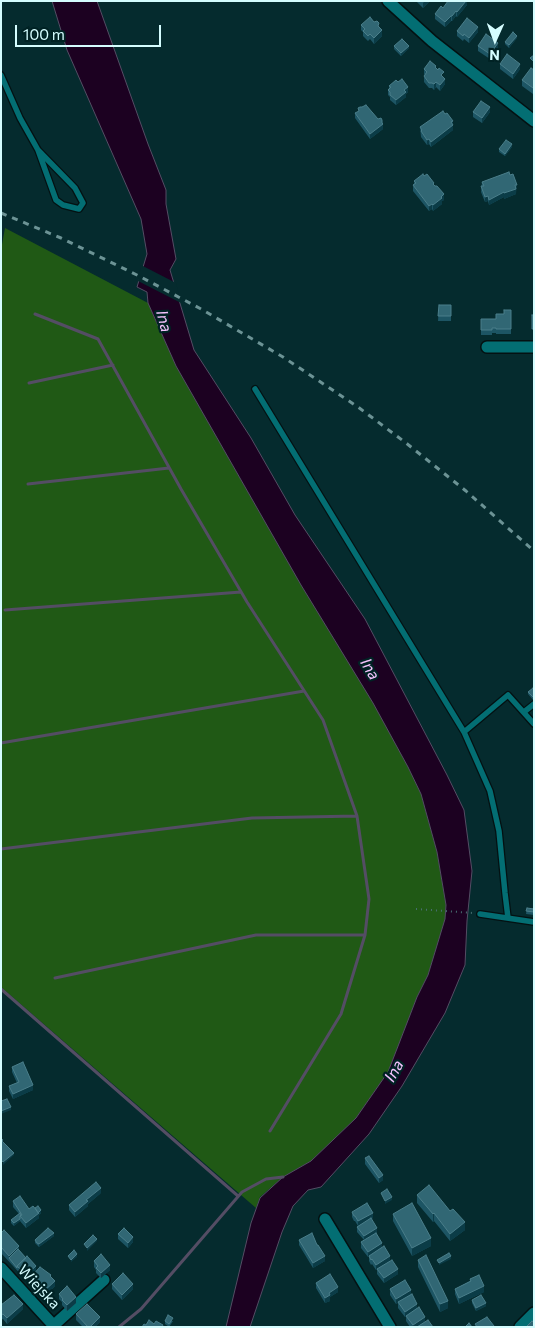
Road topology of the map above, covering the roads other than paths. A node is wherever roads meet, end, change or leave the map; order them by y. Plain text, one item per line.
1 (388, 1) edge
2 (1, 74) edge
3 (534, 121) edge
4 (38, 150) junction
5 (487, 347) dead end
6 (534, 347) edge
7 (255, 389) dead end
8 (534, 704) edge
9 (524, 712) junction
10 (534, 724) edge
11 (464, 732) junction
12 (480, 914) road end
13 (508, 918) junction
14 (534, 922) edge
15 (325, 1219) dead end
16 (1, 1268) edge
17 (104, 1280) dead end
18 (534, 1313) edge
19 (54, 1326) edge
20 (390, 1327) edge
21 (520, 1327) edge

1 - 3 street
2 - 4 lane
4 - 4 lane
5 - 6 street
7 - 11 lane
8 - 9 lane
9 - 10 lane
9 - 11 lane
11 - 13 lane
12 - 13 lane
13 - 14 lane
15 - 20 street
16 - 19 street, Wiejska
17 - 19 street
18 - 21 street

